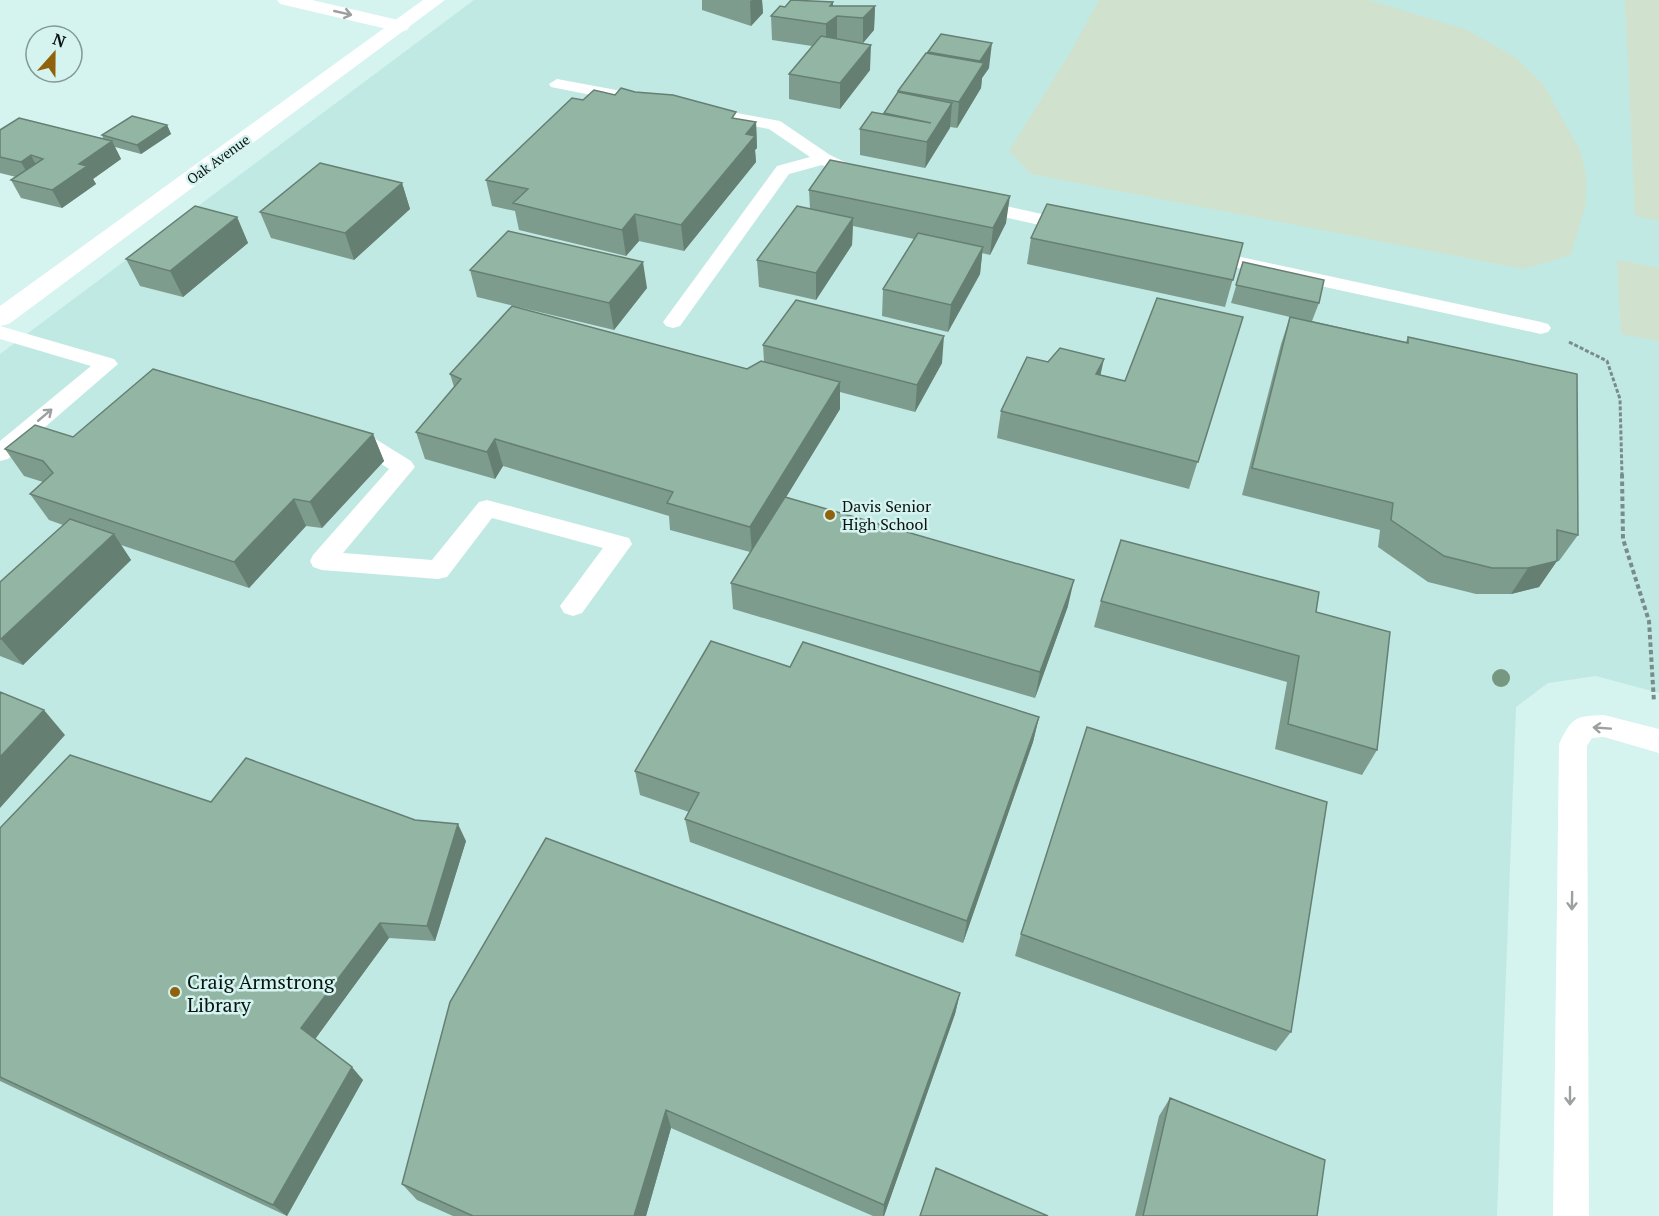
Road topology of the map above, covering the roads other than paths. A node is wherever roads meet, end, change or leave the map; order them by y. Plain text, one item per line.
1 (286, 0) edge
2 (435, 0) edge
3 (400, 26) junction
4 (557, 84) dead end
5 (648, 101) edge
6 (683, 108) edge
7 (824, 159) junction
8 (877, 184) edge
9 (958, 201) edge
10 (1098, 232) edge
11 (1191, 252) edge
12 (0, 318) edge
13 (673, 322) dead end
14 (1541, 328) road end
15 (0, 332) edge
16 (345, 430) edge
17 (0, 453) edge
18 (573, 606) dead end
19 (1659, 741) edge
20 (1570, 1216) edge

1 -> 3 street
2 - 3 street, Oak Avenue
3 - 12 street, Oak Avenue
4 - 5 lane
6 - 7 lane
7 - 8 lane
7 - 13 lane
9 - 10 lane
11 - 14 lane
17 -> 15 lane
16 - 18 lane
19 -> 20 lane

